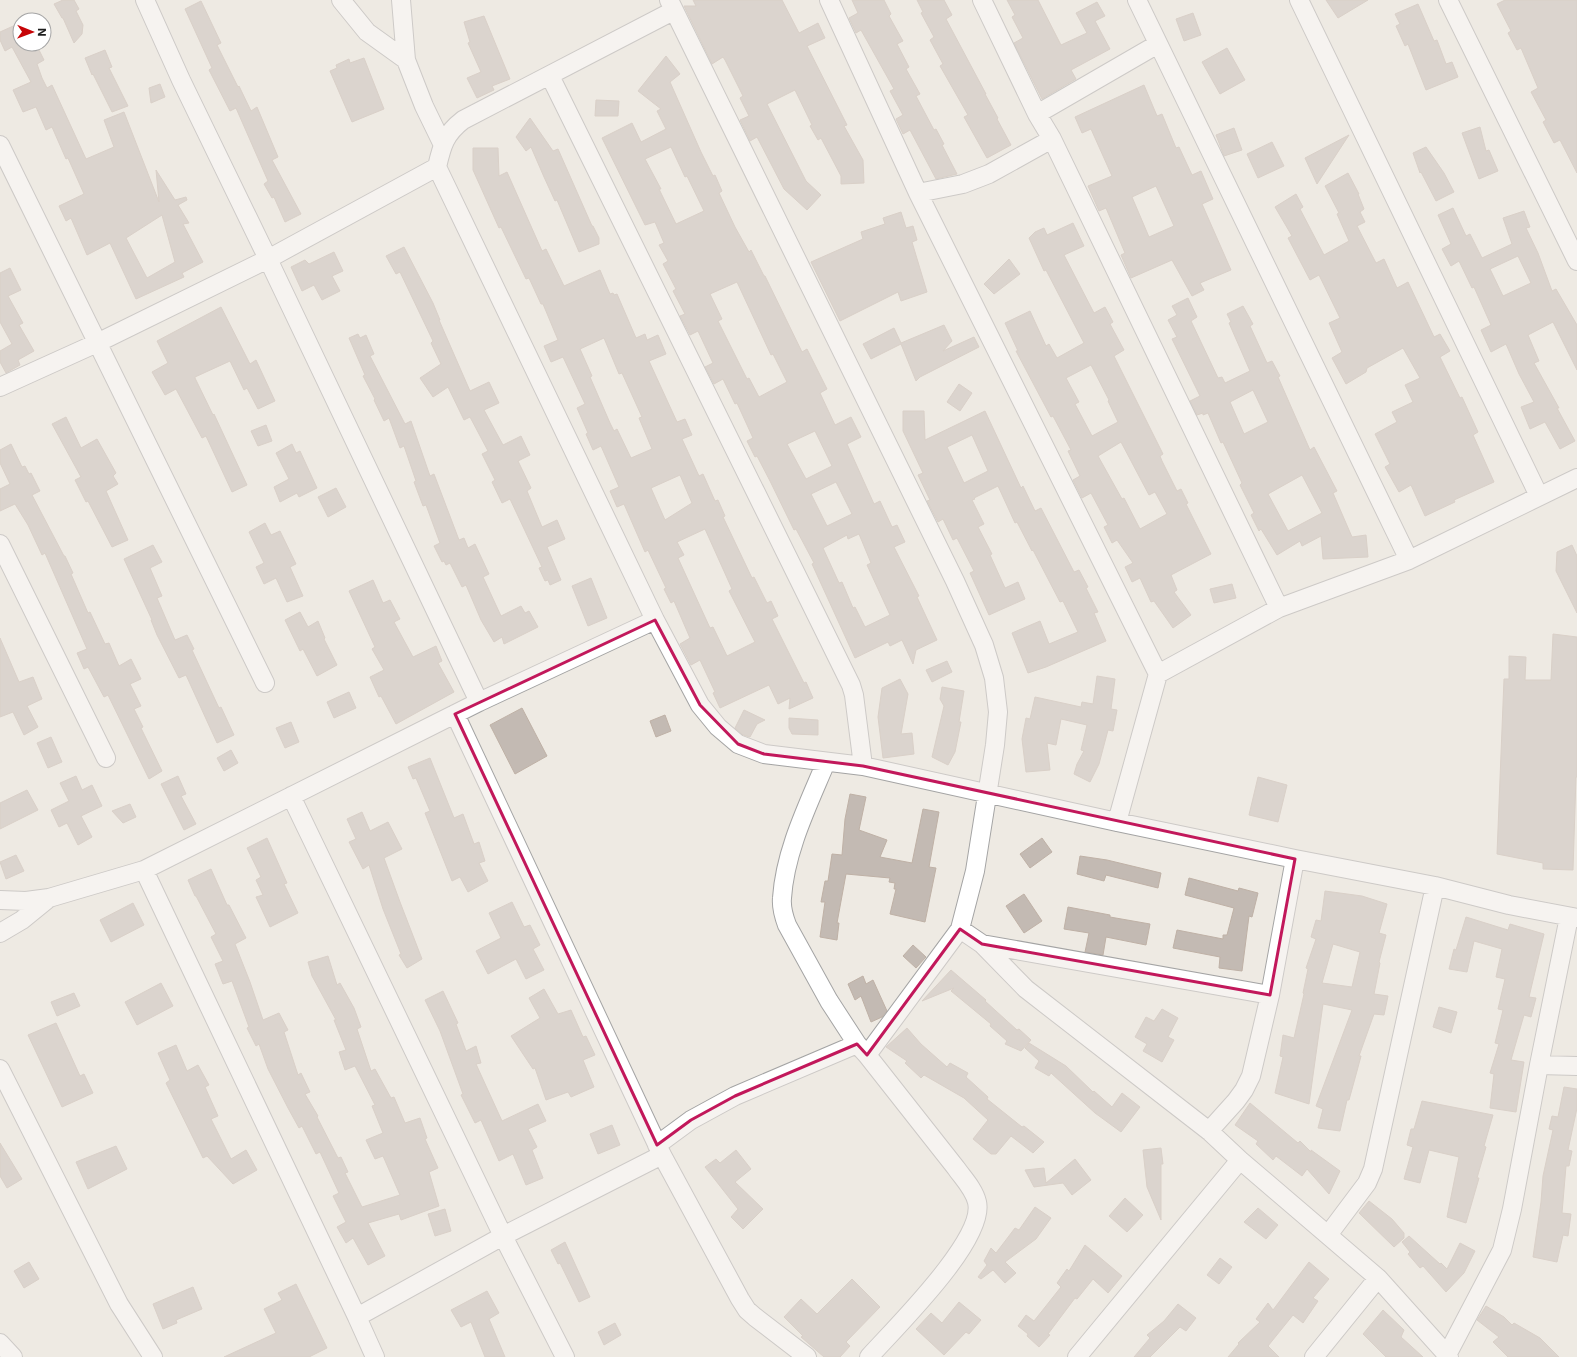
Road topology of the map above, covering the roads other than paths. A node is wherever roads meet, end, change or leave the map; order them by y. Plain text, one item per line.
1 (145, 0) edge
2 (341, 0) edge
3 (401, 0) edge
4 (829, 0) edge
5 (982, 0) edge
6 (1137, 0) edge
7 (1299, 0) edge
8 (1448, 0) edge
9 (671, 5) edge
10 (1158, 44) junction
11 (406, 60) junction
12 (550, 76) junction
13 (1037, 114) junction
14 (1052, 139) junction
15 (442, 143) junction
16 (0, 145) edge
17 (437, 167) junction
18 (918, 193) junction
19 (1573, 242) edge
20 (268, 259) junction
21 (1577, 261) edge
22 (97, 342) junction
23 (0, 387) edge
24 (1577, 478) edge
25 (1539, 496) junction
26 (0, 544) edge
27 (1409, 560) junction
28 (1279, 608) junction
29 (655, 620) junction
30 (1158, 674) junction
31 (265, 683) dead end
32 (478, 702) junction
33 (455, 714) junction
34 (106, 758) dead end
35 (826, 762) junction
36 (863, 766) junction
37 (988, 793) junction
38 (291, 796) junction
39 (1117, 822) junction
40 (1295, 859) junction
41 (144, 870) junction
42 (1435, 886) junction
43 (49, 898) junction
44 (0, 900) edge
45 (1573, 917) edge
46 (960, 929) junction
47 (0, 933) edge
48 (982, 944) junction
49 (1270, 995) junction
50 (862, 1050) junction
51 (1539, 1064) junction
52 (1577, 1066) edge
53 (0, 1069) edge
54 (1209, 1131) junction
55 (659, 1150) junction
56 (1240, 1160) junction
57 (1328, 1235) junction
58 (503, 1236) junction
59 (1378, 1278) junction
60 (357, 1317) junction
61 (0, 1343) edge
62 (1448, 1356) edge
63 (13, 1357) edge
64 (153, 1357) edge
65 (375, 1357) edge
66 (565, 1357) edge
67 (807, 1357) edge
68 (869, 1357) edge
69 (1078, 1357) edge
70 (1314, 1357) edge

1 - 20 street
2 - 11 street
3 - 11 street
4 - 18 street
5 - 13 street
6 - 10 street
7 - 25 street
8 - 19 street
9 - 12 street
9 - 37 street
10 - 13 street
10 - 27 street
11 - 15 street
12 - 15 street
12 - 36 street
13 - 14 street
14 - 18 street
14 - 28 street
15 - 17 street
16 - 22 street
17 - 20 street
17 - 29 street
18 - 30 street
19 - 21 street
20 - 22 street
20 - 32 street
22 - 23 street
22 - 31 street
24 - 25 street
25 - 27 street
26 - 34 street
27 - 28 street
28 - 30 street
29 - 32 street
29 - 35 street
30 - 39 street
32 - 33 street
33 - 38 street
33 - 55 street
35 - 36 street
35 - 50 street
36 - 37 street
37 - 39 street
37 - 46 street
38 - 41 street
38 - 58 street
39 - 40 street
40 - 42 street
40 - 49 street
41 - 43 street
41 - 60 street
42 - 45 street
42 - 57 street
43 - 44 street
43 - 47 street
45 - 51 street
46 - 48 street
46 - 50 street
48 - 49 street
48 - 54 street
49 - 54 street
50 - 55 street
50 - 68 street
51 - 52 street
51 - 62 street
53 - 64 street
54 - 56 street
55 - 58 street
55 - 67 street
56 - 57 street
56 - 69 street
57 - 59 street
58 - 60 street
58 - 66 street
59 - 62 street
59 - 70 street
60 - 65 street
61 - 63 street

